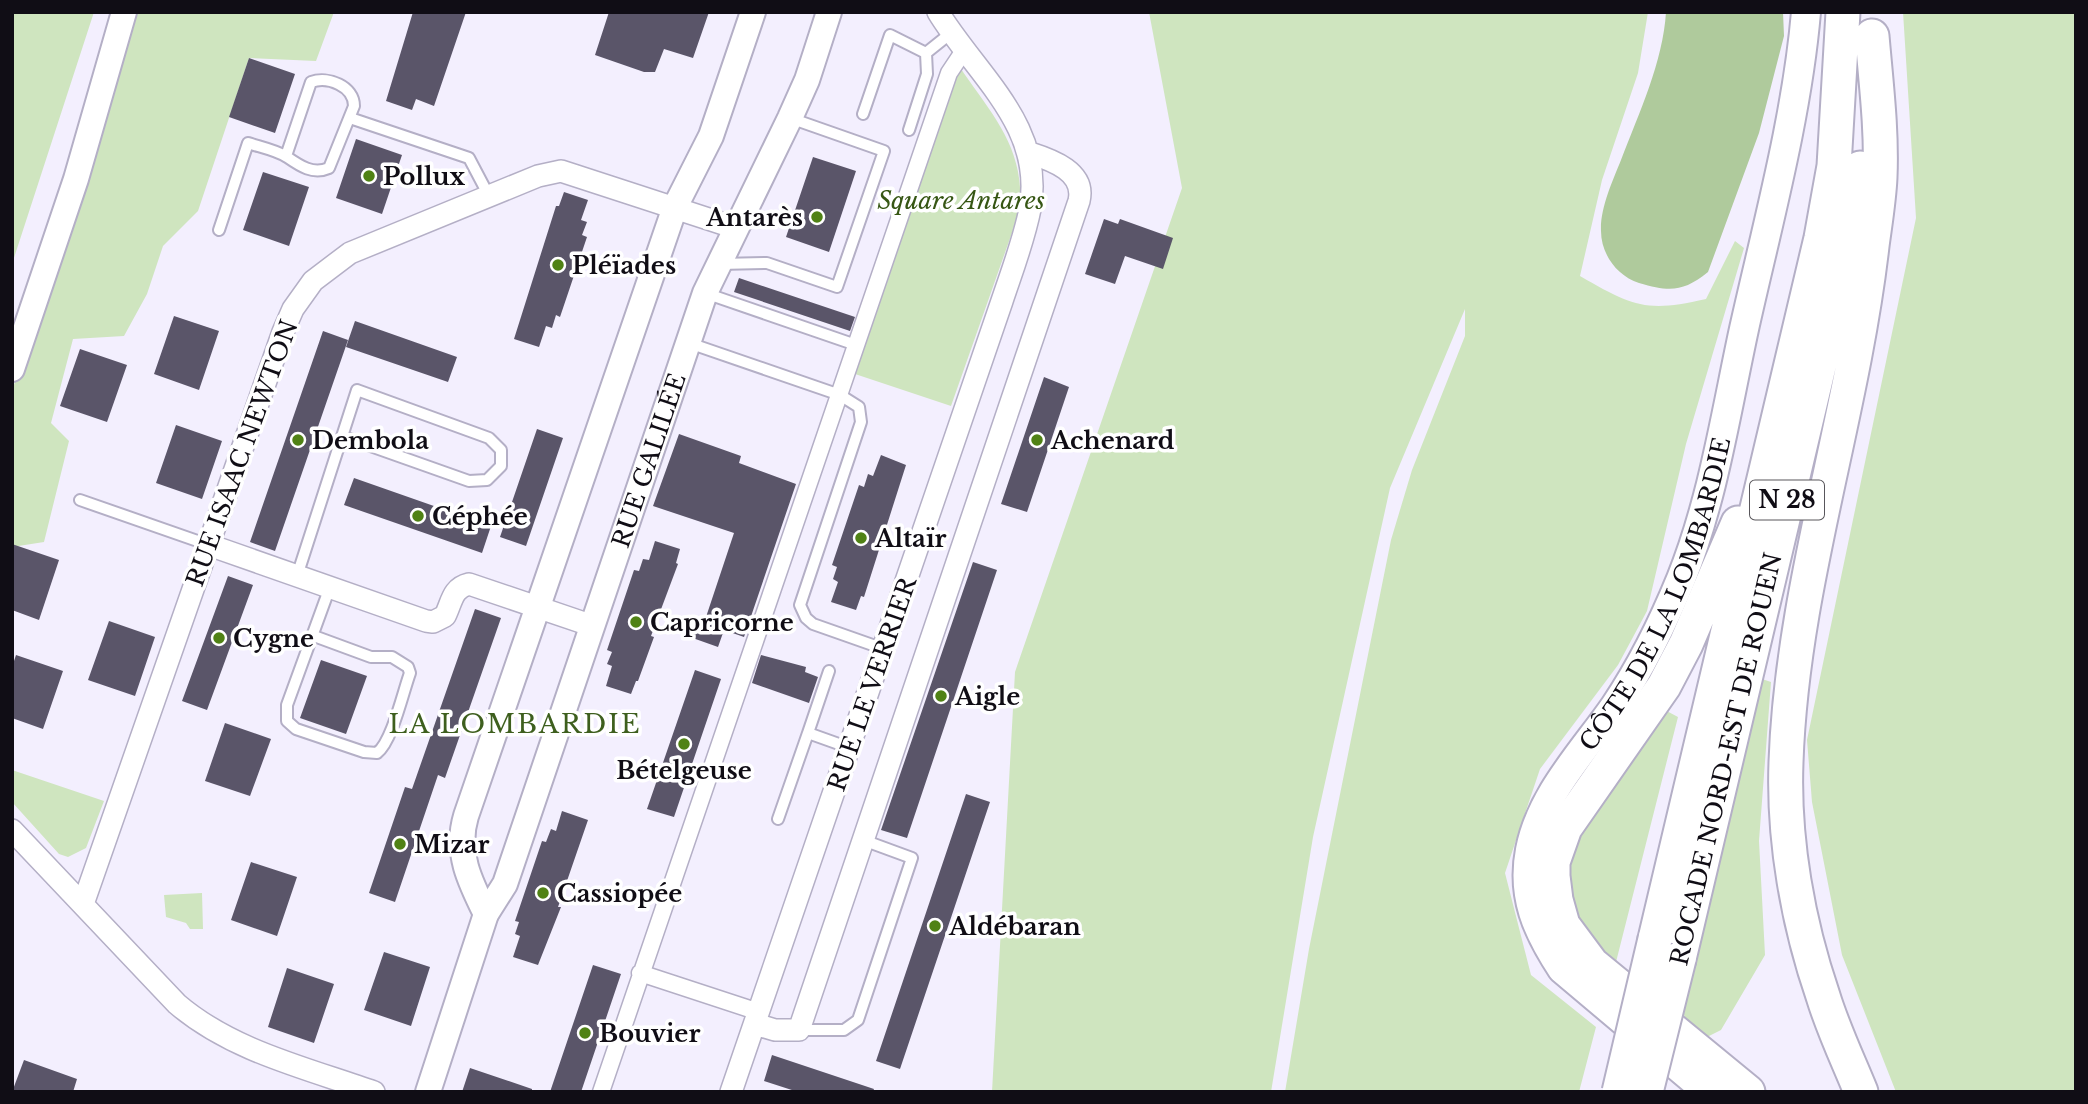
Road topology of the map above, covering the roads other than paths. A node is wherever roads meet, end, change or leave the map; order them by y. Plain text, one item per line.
1 (124, 12) edge
2 (753, 12) edge
3 (830, 12) edge
4 (938, 12) edge
5 (1806, 12) edge
6 (1843, 12) edge
7 (1872, 24) edge
8 (951, 33) junction
9 (926, 52) junction
10 (963, 52) junction
11 (863, 114) dead end
12 (350, 118) junction
13 (790, 118) junction
14 (909, 130) dead end
15 (1030, 153) junction
16 (286, 156) junction
17 (489, 196) junction
18 (675, 207) junction
19 (736, 228) junction
20 (219, 230) dead end
21 (719, 264) junction
22 (705, 293) junction
23 (689, 343) junction
24 (856, 345) junction
25 (12, 369) edge
26 (840, 395) junction
27 (1775, 433) junction
28 (342, 436) junction
29 (80, 500) dead end
30 (209, 545) junction
31 (296, 576) junction
32 (330, 587) junction
33 (538, 606) junction
34 (593, 626) junction
35 (314, 636) junction
36 (884, 649) junction
37 (830, 671) dead end
38 (808, 733) junction
39 (850, 748) junction
40 (778, 819) dead end
41 (12, 830) edge
42 (863, 840) junction
43 (83, 904) junction
44 (485, 914) junction
45 (1667, 949) junction
46 (640, 973) junction
47 (757, 1018) junction
48 (799, 1030) junction
49 (374, 1092) edge
50 (428, 1092) edge
51 (601, 1092) edge
52 (731, 1092) edge
53 (1619, 1092) edge
54 (1646, 1092) edge
55 (1707, 1092) edge
56 (1748, 1092) edge
57 (1861, 1092) edge

1 - 25 street
2 - 18 street
3 - 13 street, RUE GALILÉE
4 - 8 street
5 - 55 main road, CÔTE DE LA LOMBARDIE
6 - 27 highway, ROCADE NORD-EST DE ROUEN / N 28
7 - 45 highway, ROCADE NORD-EST DE ROUEN / N 28
7 - 57 highway
8 - 9 lane
8 - 10 street
9 - 11 lane
9 - 14 lane
10 - 15 street
10 - 24 street
12 - 16 lane
12 - 16 lane
12 - 17 lane
13 - 19 street, RUE GALILÉE
13 - 21 lane
15 - 36 street, RUE LE VERRIER
15 - 42 street
16 - 20 lane
17 - 18 street, RUE ISAAC NEWTON
17 - 30 street, RUE ISAAC NEWTON
18 - 19 street, RUE ISAAC NEWTON
18 - 33 street
19 - 21 street, RUE GALILÉE
21 - 22 street, RUE GALILÉE
22 - 23 street, RUE GALILÉE
22 - 24 lane
23 - 26 lane
23 - 34 street, RUE GALILÉE
24 - 26 street
26 - 36 lane
26 - 46 street
27 - 45 highway, ROCADE NORD-EST DE ROUEN / N 28
27 - 56 highway
28 - 28 lane
28 - 31 lane
29 - 30 lane
30 - 31 street
30 - 43 street, RUE ISAAC NEWTON
31 - 32 street
32 - 33 street
32 - 35 lane
33 - 34 street
33 - 44 street
34 - 44 street, RUE GALILÉE
35 - 35 lane
36 - 39 street, RUE LE VERRIER
37 - 38 lane
38 - 39 lane
38 - 40 lane
39 - 47 street, RUE LE VERRIER
41 - 43 street
42 - 48 street
42 - 48 lane
43 - 49 street
44 - 50 street, RUE GALILÉE
45 - 53 highway, ROCADE NORD-EST DE ROUEN / N 28, bridge
45 - 54 highway, ROCADE NORD-EST DE ROUEN / N 28, bridge
46 - 47 street
46 - 51 street
47 - 48 street
47 - 52 street, RUE LE VERRIER

